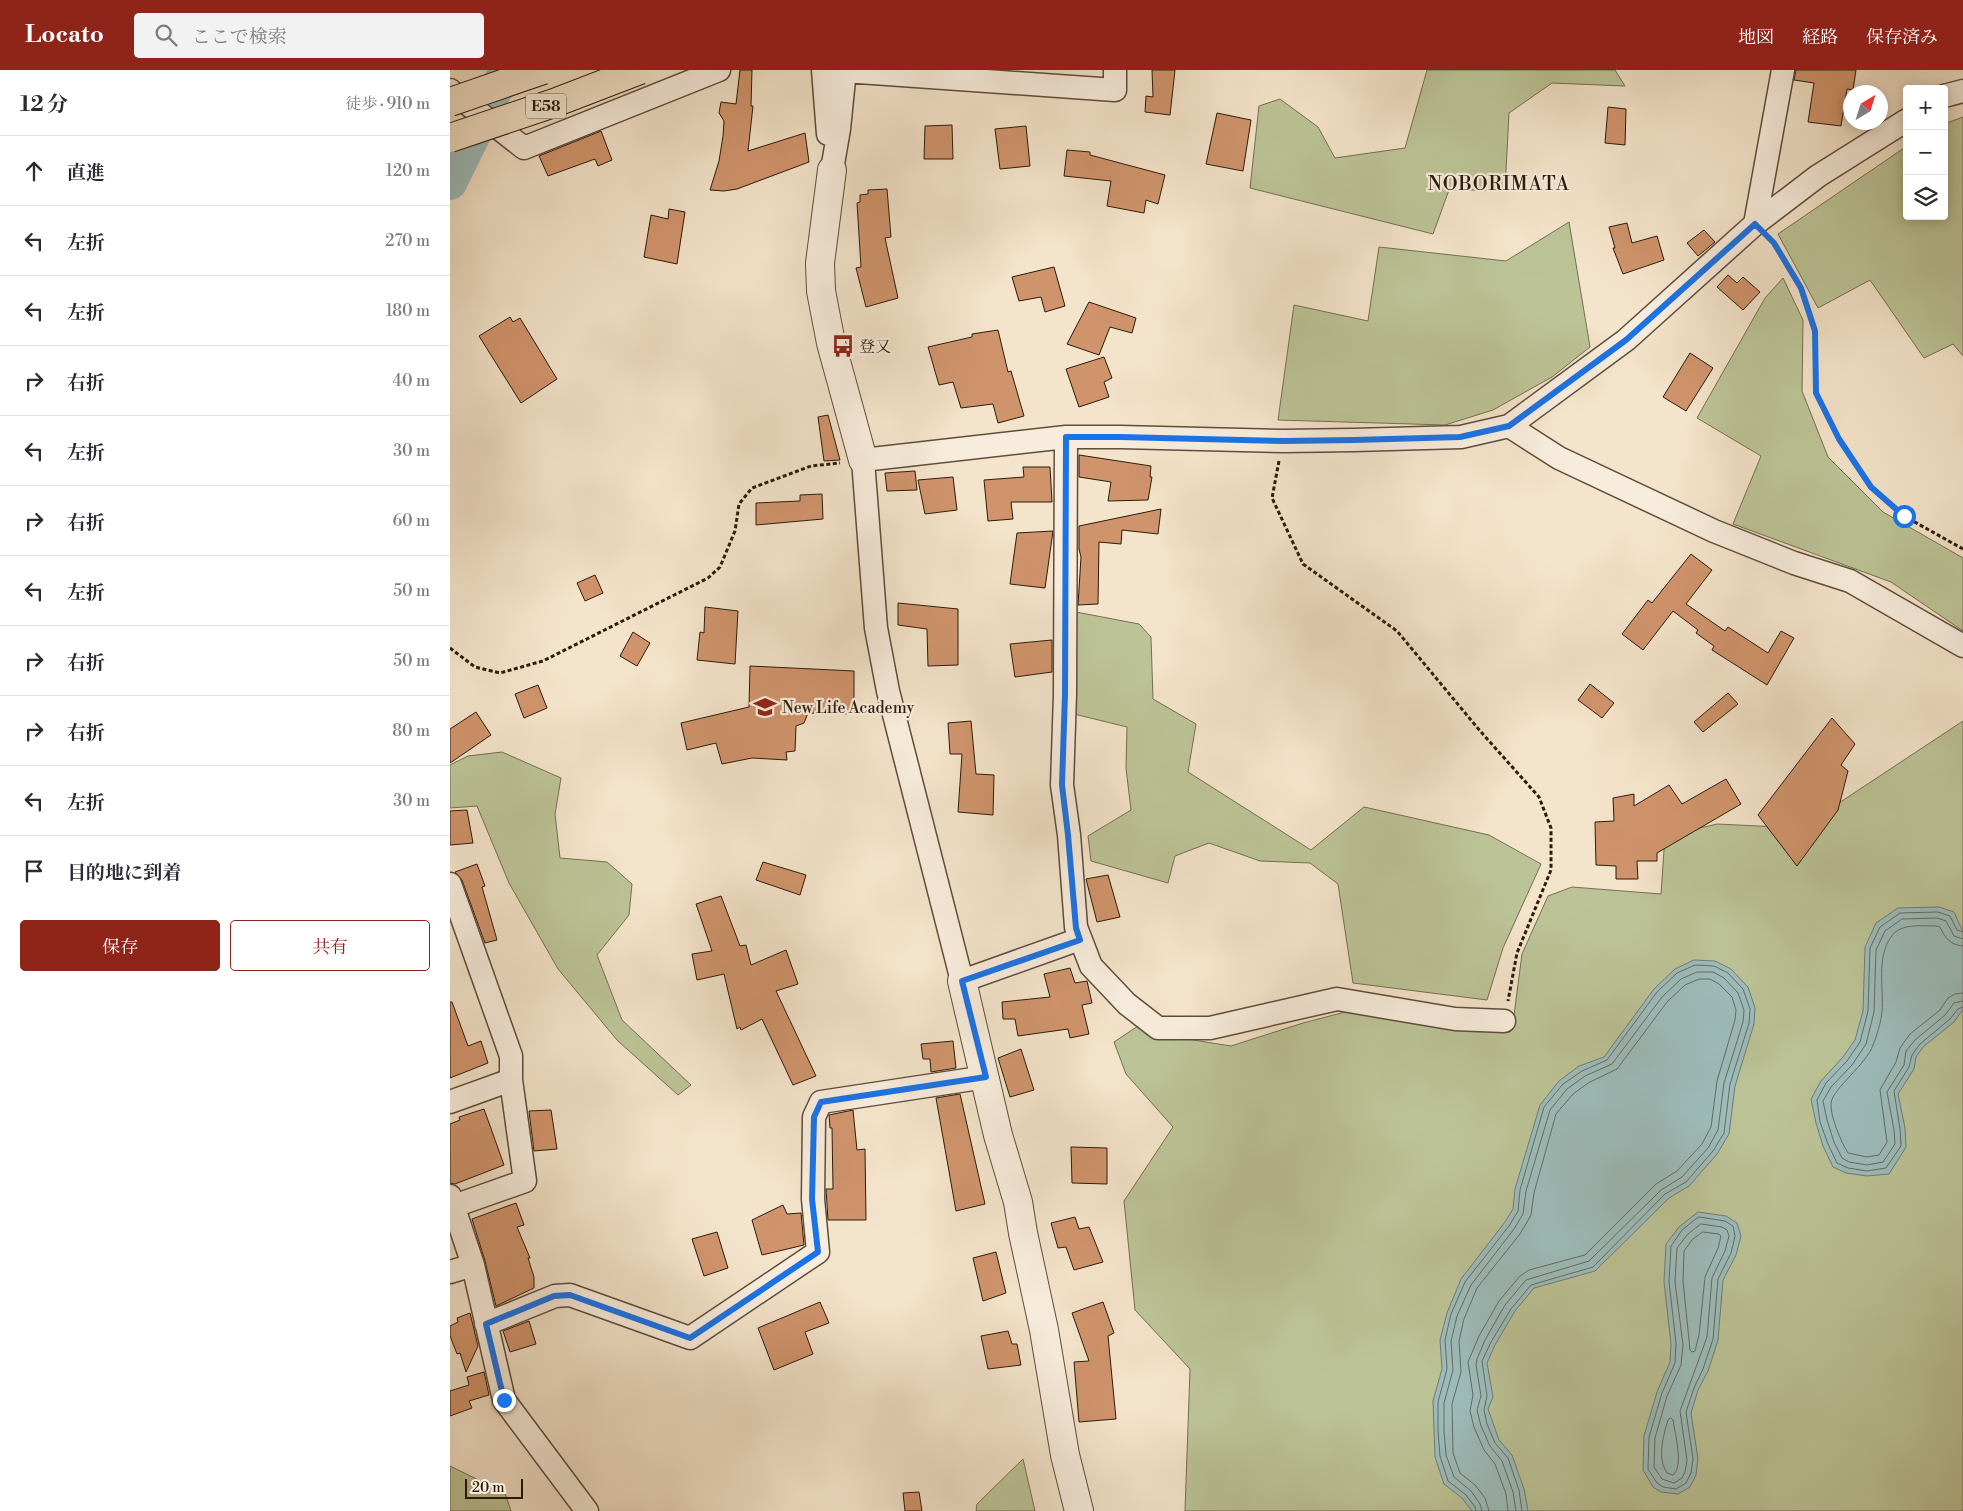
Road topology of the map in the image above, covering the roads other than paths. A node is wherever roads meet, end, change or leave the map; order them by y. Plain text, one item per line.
1 (543, 70) edge
2 (640, 70) edge
3 (719, 70) edge
4 (836, 70) edge
5 (1115, 70) edge
6 (1783, 70) edge
7 (450, 90) edge
8 (1963, 91) edge
9 (1948, 95) edge
10 (450, 102) edge
11 (1903, 123) edge
12 (450, 138) edge
13 (832, 170) joint
14 (1755, 224) junction
15 (1509, 426) junction
16 (1066, 437) junction
17 (863, 460) junction
18 (1963, 646) edge
19 (450, 884) edge
20 (1080, 940) junction
21 (962, 981) junction
22 (1504, 1021) road end
23 (986, 1077) junction
24 (511, 1080) junction
25 (450, 1102) edge
26 (452, 1201) edge
27 (473, 1265) junction
28 (450, 1272) edge
29 (486, 1324) junction
30 (587, 1511) edge
31 (1079, 1511) edge

1 - 10 highway, E58, bridge
2 - 12 highway, E58, bridge
3 - 7 street
4 - 5 street
4 - 13 street
6 - 14 street
8 - 9 street
11 - 14 street
13 - 17 street
14 - 15 street
15 - 16 street
15 - 18 street
16 - 17 street
16 - 20 street
17 - 21 street
19 - 24 street
20 - 21 street
20 - 22 street
21 - 23 street
23 - 29 street
23 - 31 street
24 - 25 street
24 - 26 street
26 - 27 street
27 - 28 street
27 - 29 street
29 - 30 street

